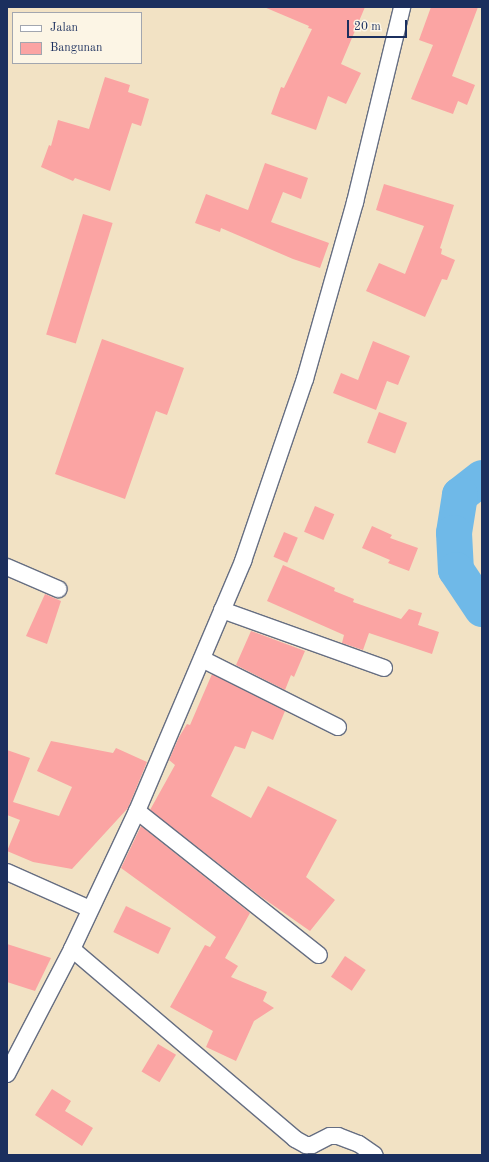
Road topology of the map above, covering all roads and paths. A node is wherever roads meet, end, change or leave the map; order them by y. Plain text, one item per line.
1 (402, 7) edge
2 (7, 567) edge
3 (58, 589) dead end
4 (222, 610) junction
5 (202, 659) junction
6 (384, 668) dead end
7 (338, 727) dead end
8 (138, 811) junction
9 (7, 872) edge
10 (90, 909) junction
11 (72, 949) junction
12 (319, 955) dead end
13 (7, 1074) edge
14 (375, 1155) edge

1 - 4 street
2 - 3 street
4 - 5 street
4 - 6 street
5 - 7 street
5 - 8 street
8 - 10 street
8 - 12 street
9 - 10 street
10 - 11 street
11 - 13 street
11 - 14 street

